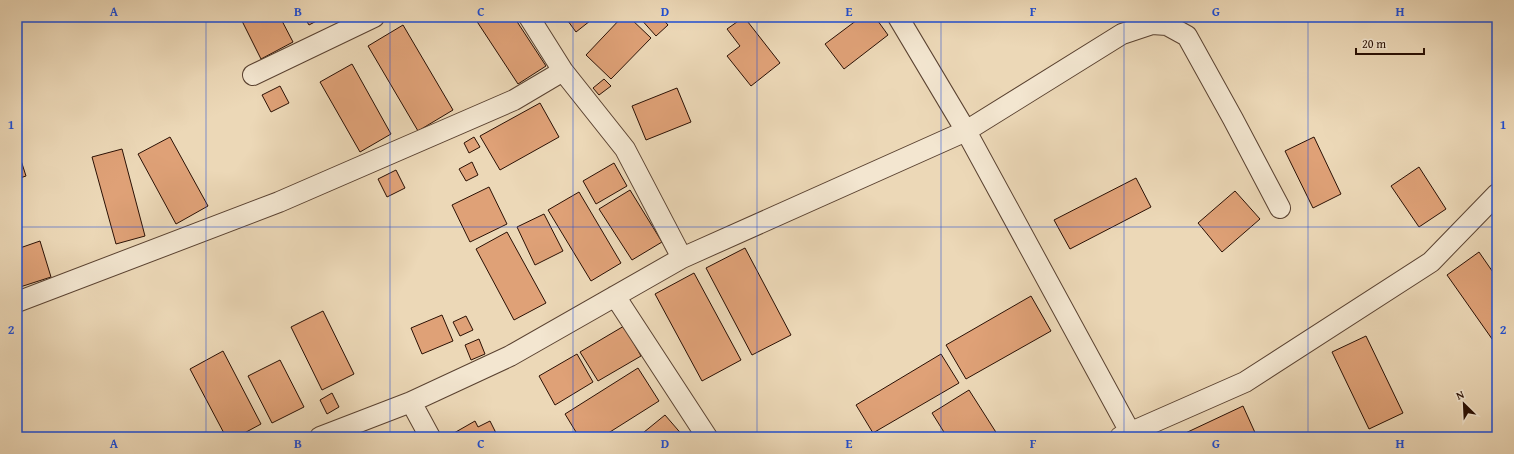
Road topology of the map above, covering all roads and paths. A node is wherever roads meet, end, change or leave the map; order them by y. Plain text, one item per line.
1 (374, 17) edge
2 (529, 17) edge
3 (898, 17) edge
4 (563, 71) junction
5 (253, 75) dead end
6 (966, 131) junction
7 (1497, 194) edge
8 (1280, 208) dead end
9 (682, 258) junction
10 (615, 296) junction
11 (17, 302) edge
12 (411, 402) junction
13 (1127, 435) edge
14 (320, 437) edge
15 (430, 437) edge
16 (706, 437) edge

1 - 5 street
2 - 4 street
3 - 6 street
4 - 9 street
4 - 11 street
6 - 8 street
6 - 9 street
6 - 13 street
7 - 13 street
9 - 10 street
10 - 12 street
10 - 16 street
12 - 14 street
12 - 15 street

